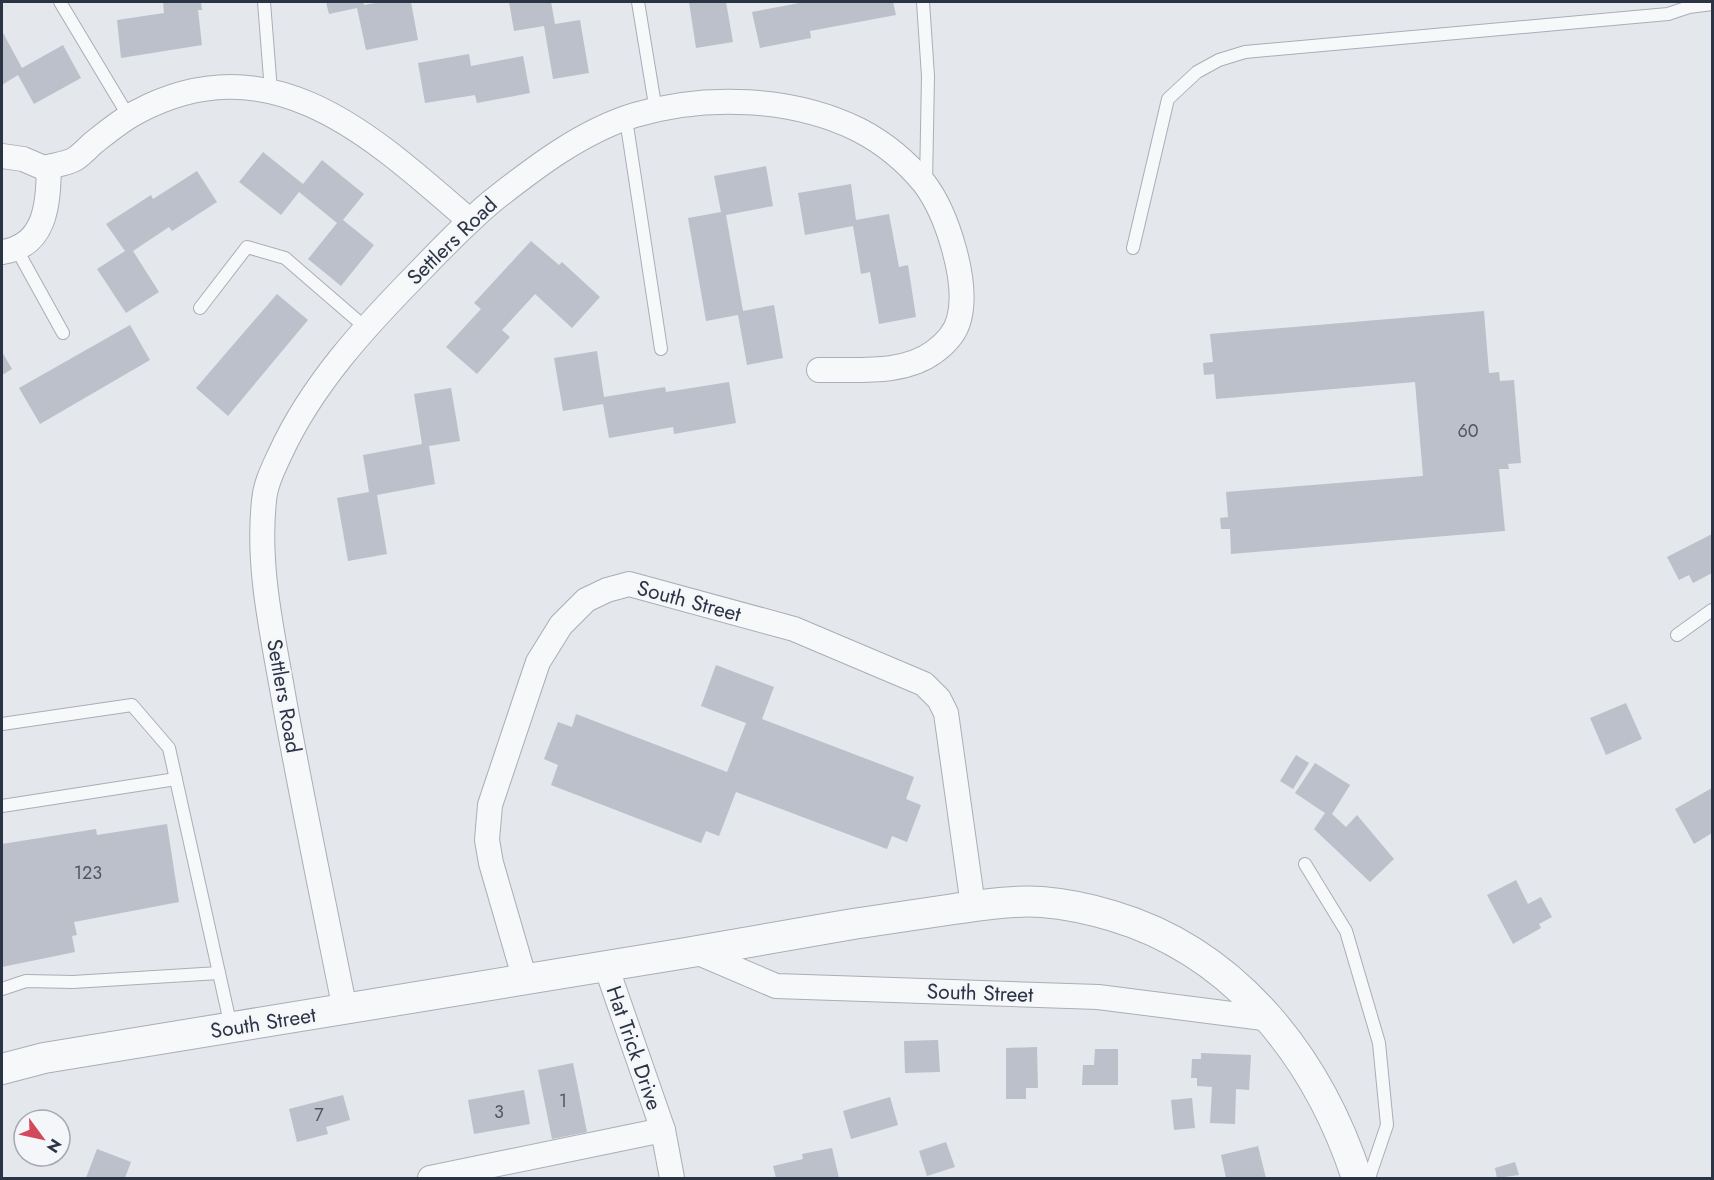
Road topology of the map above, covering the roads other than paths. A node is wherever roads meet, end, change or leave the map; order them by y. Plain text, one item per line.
1 (60, 2) edge
2 (264, 2) edge
3 (638, 2) edge
4 (923, 2) edge
5 (1713, 4) edge
6 (271, 91) junction
7 (656, 111) junction
8 (129, 117) junction
9 (626, 119) junction
10 (2, 156) edge
11 (49, 167) junction
12 (926, 185) junction
13 (470, 221) junction
14 (1133, 248) dead end
15 (9, 250) edge
16 (200, 308) dead end
17 (366, 328) junction
18 (63, 333) dead end
19 (661, 349) dead end
20 (819, 370) dead end
21 (1713, 610) edge
22 (1677, 635) dead end
23 (2, 724) edge
24 (176, 778) junction
25 (2, 806) edge
26 (1305, 864) dead end
27 (974, 906) junction
28 (694, 951) junction
29 (606, 966) junction
30 (219, 973) junction
31 (525, 980) junction
32 (2, 989) edge
33 (345, 1010) junction
34 (1271, 1019) junction
35 (231, 1029) junction
36 (2, 1069) edge
37 (663, 1130) junction
38 (430, 1179) edge
39 (672, 1179) edge
40 (1357, 1179) edge
41 (1369, 1179) edge

1 - 8 lane
2 - 6 lane
3 - 7 lane
4 - 12 lane
5 - 14 lane
6 - 8 street
6 - 13 street
7 - 9 street, Settlers Road
7 - 12 street, Settlers Road
8 - 11 street
9 - 13 street, Settlers Road
9 - 19 lane
10 - 11 street
11 - 15 street
12 - 20 street, Settlers Road
13 - 17 street, Settlers Road
15 - 18 lane
16 - 17 lane
17 - 33 street, Settlers Road
21 - 22 lane
23 - 24 lane
24 - 25 lane
24 - 30 lane
26 - 41 lane
27 - 28 street, South Street
27 - 31 street, South Street
27 - 34 street, South Street
28 - 29 street, South Street
28 - 34 street, South Street
29 - 31 street, South Street
29 - 37 street, Hat Trick Drive
30 - 32 lane
30 - 35 lane
31 - 33 street, South Street
33 - 35 street, South Street
34 - 40 street, South Street
35 - 36 street, South Street
37 - 38 street, Hat Trick Drive
37 - 39 street, Hat Trick Drive

